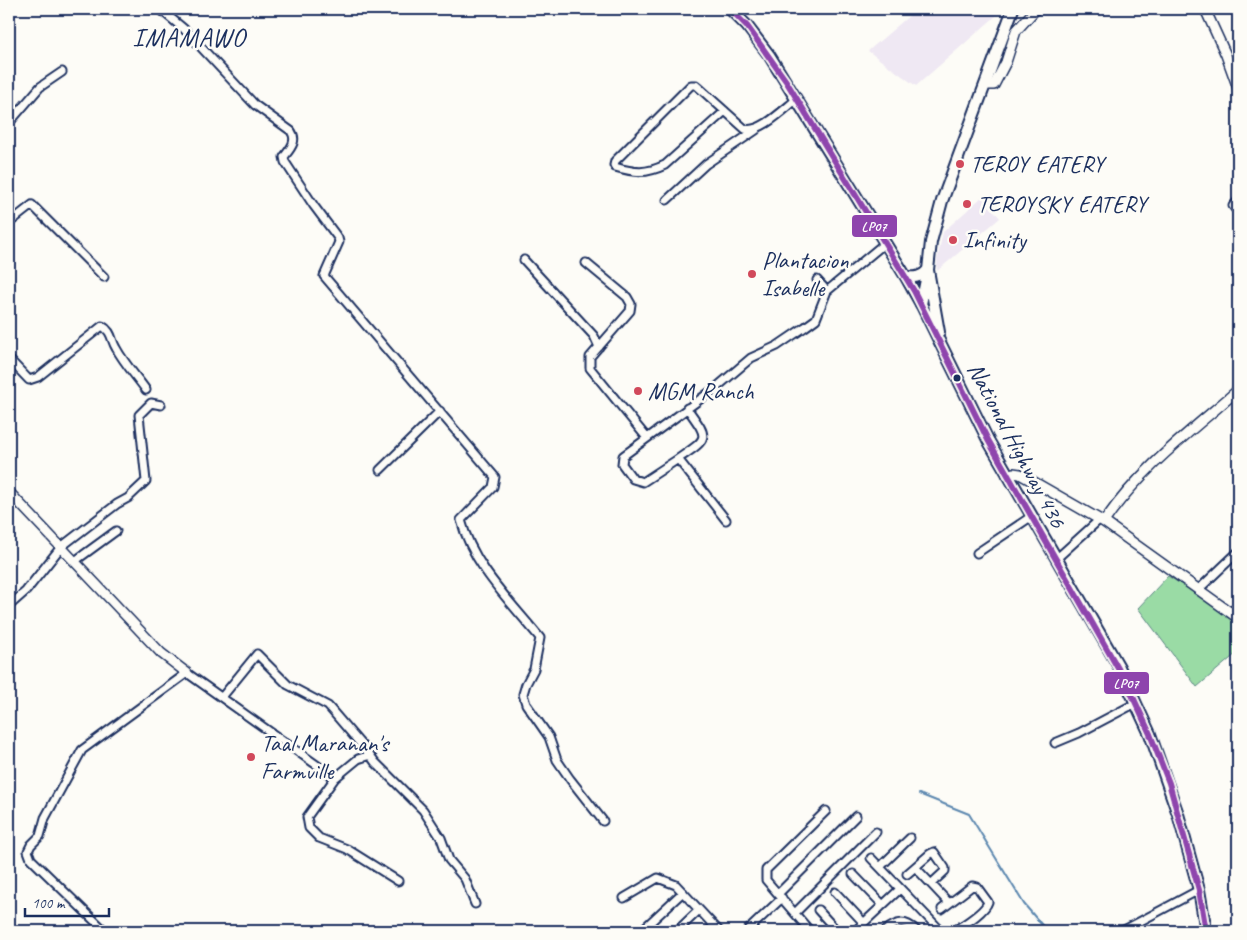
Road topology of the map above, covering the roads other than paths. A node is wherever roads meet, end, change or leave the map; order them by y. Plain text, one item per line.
1 (160, 9) edge
2 (730, 9) edge
3 (1013, 9) edge
4 (1036, 9) edge
5 (1205, 9) edge
6 (62, 72) dead end
7 (984, 85) junction
8 (1238, 88) edge
9 (797, 99) junction
10 (725, 111) junction
11 (9, 123) edge
12 (758, 129) junction
13 (667, 200) dead end
14 (1238, 201) edge
15 (1238, 212) edge
16 (9, 224) edge
17 (885, 243) junction
18 (524, 260) dead end
19 (586, 262) dead end
20 (928, 270) junction
21 (104, 277) dead end
22 (906, 277) junction
23 (817, 280) dead end
24 (827, 291) junction
25 (921, 304) junction
26 (942, 346) junction
27 (598, 347) junction
28 (9, 359) edge
29 (146, 390) dead end
30 (1238, 390) edge
31 (162, 405) dead end
32 (687, 408) junction
33 (440, 411) junction
34 (647, 438) junction
35 (678, 459) junction
36 (380, 470) dead end
37 (1007, 475) junction
38 (9, 492) edge
39 (1032, 516) junction
40 (726, 520) dead end
41 (1101, 521) junction
42 (116, 531) dead end
43 (61, 547) junction
44 (1238, 552) edge
45 (977, 553) dead end
46 (1056, 558) junction
47 (75, 561) junction
48 (1198, 590) junction
49 (9, 606) edge
50 (1238, 606) edge
51 (1234, 616) edge
52 (188, 673) junction
53 (222, 697) junction
54 (1136, 703) junction
55 (1055, 744) dead end
56 (370, 755) junction
57 (335, 778) junction
58 (826, 810) dead end
59 (856, 816) dead end
60 (603, 821) dead end
61 (876, 832) dead end
62 (910, 838) dead end
63 (871, 858) dead end
64 (880, 867) junction
65 (915, 867) junction
66 (853, 874) dead end
67 (907, 874) dead end
68 (398, 881) dead end
69 (931, 884) junction
70 (900, 889) junction
71 (1199, 890) junction
72 (682, 892) junction
73 (835, 892) dead end
74 (780, 896) junction
75 (624, 898) dead end
76 (949, 903) junction
77 (475, 904) dead end
78 (883, 905) junction
79 (942, 908) dead end
80 (699, 910) junction
81 (818, 910) dead end
82 (795, 913) junction
83 (864, 923) junction
84 (715, 930) edge
85 (106, 931) edge
86 (641, 931) edge
87 (677, 931) edge
88 (747, 931) edge
89 (810, 931) edge
90 (837, 931) edge
91 (855, 931) edge
92 (885, 931) edge
93 (917, 931) edge
94 (941, 931) edge
95 (954, 931) edge
96 (1122, 931) edge
97 (1206, 931) edge

1 - 33 street
2 - 9 main road, National Highway 436
3 - 7 main road
4 - 7 street
5 - 8 street
6 - 11 street
7 - 20 main road
9 - 12 street
9 - 17 main road, National Highway 436
10 - 10 street
10 - 12 street
12 - 13 street
14 - 15 street
16 - 21 street
17 - 22 main road, National Highway 436
17 - 24 street
18 - 27 street
19 - 27 street
20 - 22 main road
20 - 25 main road
20 - 26 main road
22 - 25 main road, National Highway 436
23 - 24 street
24 - 32 street
25 - 26 main road, National Highway 436
26 - 37 main road, National Highway 436
27 - 34 street
28 - 29 street
30 - 41 street
31 - 43 street
32 - 34 street
32 - 35 street
33 - 36 street
33 - 60 street
34 - 35 street
35 - 40 street
37 - 39 main road, National Highway 436
37 - 41 street
38 - 43 street
39 - 45 street
39 - 46 main road, National Highway 436
41 - 46 street
41 - 48 street
42 - 47 street
43 - 47 street
43 - 49 street
44 - 48 street
46 - 54 main road, National Highway 436
47 - 52 street
48 - 51 street
50 - 51 street
52 - 53 street
52 - 85 street
53 - 56 street
53 - 57 street
54 - 55 street
54 - 71 main road, National Highway 436
56 - 57 street
56 - 77 street
57 - 68 street
58 - 74 street
59 - 74 street
61 - 82 street
62 - 64 street
63 - 64 street
64 - 70 street
65 - 67 street
65 - 69 street
65 - 69 street
66 - 78 street
69 - 76 street
70 - 78 street
70 - 94 street
71 - 96 street
71 - 97 main road, National Highway 436
72 - 75 street
72 - 80 street
72 - 86 street
73 - 83 street
74 - 82 street
74 - 88 street
76 - 79 street
76 - 95 street
78 - 83 street
80 - 84 street
80 - 87 street
81 - 90 street
82 - 89 street
83 - 91 street
92 - 93 street

